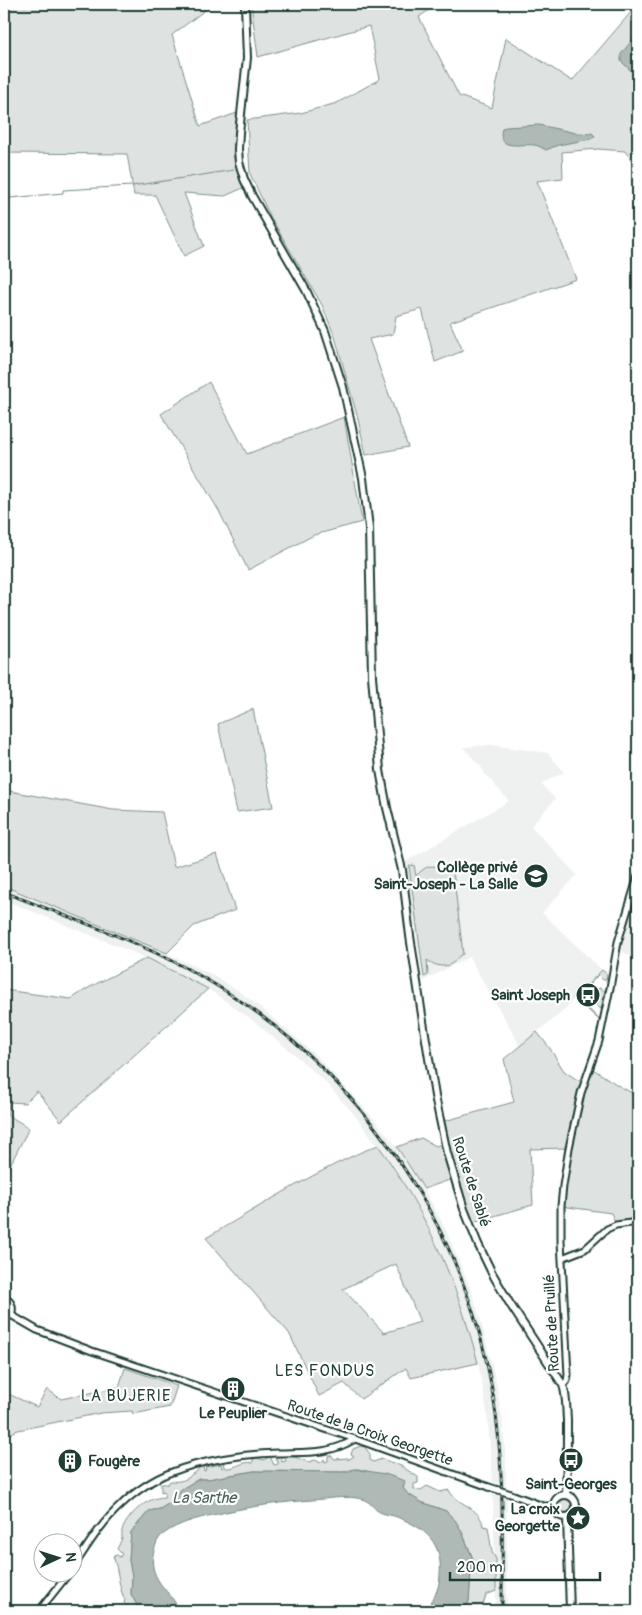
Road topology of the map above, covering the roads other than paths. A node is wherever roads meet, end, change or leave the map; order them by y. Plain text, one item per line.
1 (245, 4) edge
2 (638, 876) edge
3 (638, 1222) edge
4 (562, 1258) junction
5 (4, 1298) edge
6 (11, 1315) junction
7 (4, 1320) edge
8 (563, 1385) junction
9 (355, 1439) junction
10 (566, 1494) junction
11 (554, 1506) junction
12 (567, 1516) junction
13 (82, 1555) edge
14 (62, 1582) edge
15 (40, 1611) edge
16 (570, 1611) edge

1 - 8 main road, Route de Sablé
2 - 4 street, Route de Pruillé
3 - 4 street
4 - 8 street, Route de Pruillé
5 - 6 street
6 - 7 street
6 - 9 street, Route de la Croix Georgette
8 - 10 main road, Route de Sablé
9 - 11 street, Route de la Croix Georgette, bridge
9 - 13 street
10 - 11 main road
10 - 12 main road
11 - 12 main road
12 - 16 main road
14 - 15 street

